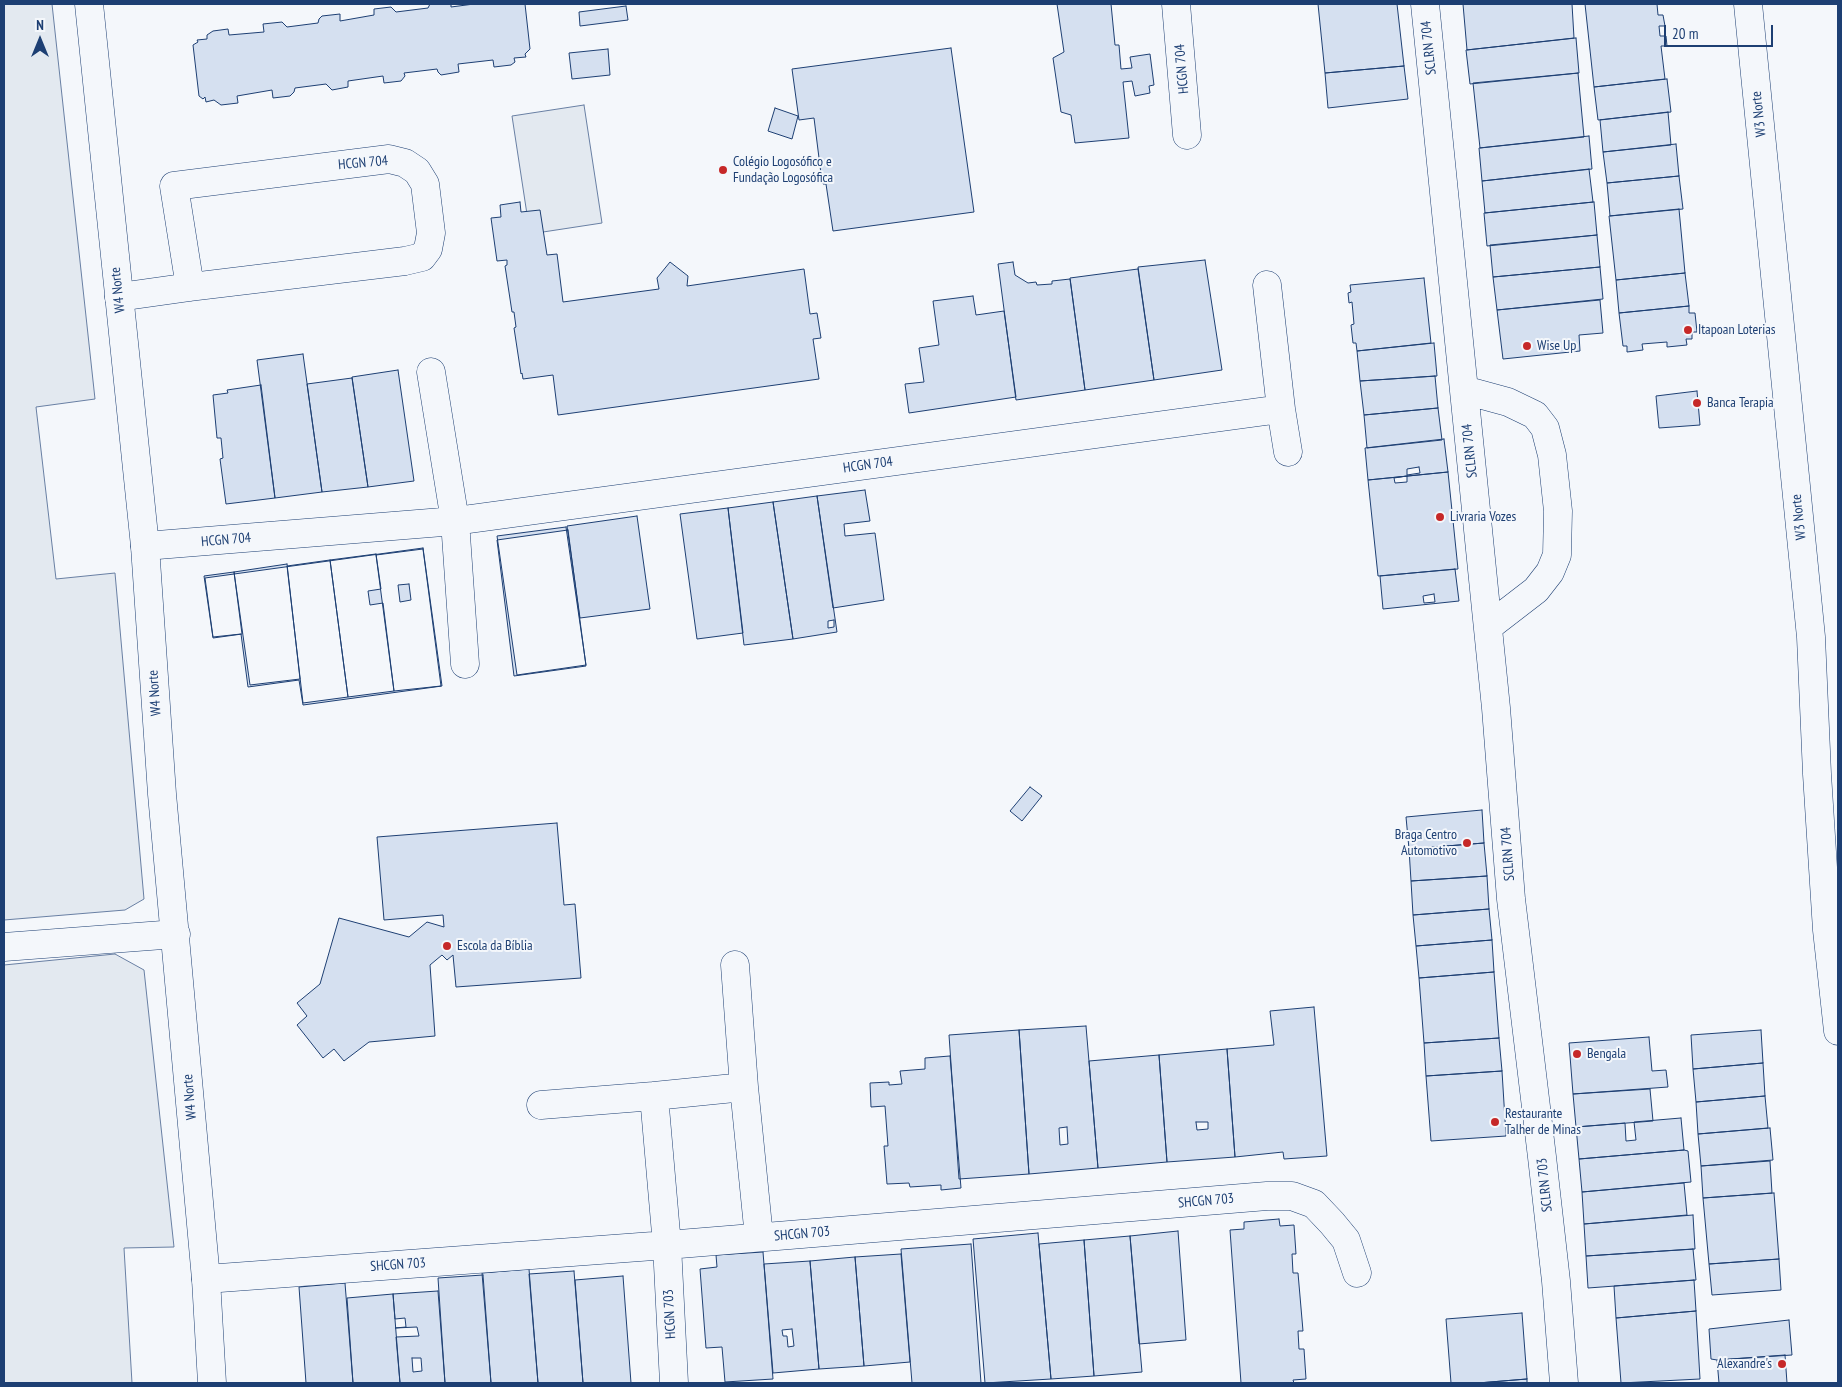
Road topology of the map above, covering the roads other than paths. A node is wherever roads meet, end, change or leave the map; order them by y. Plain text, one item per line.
1 (89, 4) edge
2 (1176, 4) edge
3 (1425, 4) edge
4 (1748, 4) edge
5 (1187, 134) dead end
6 (1267, 285) dead end
7 (190, 287) junction
8 (119, 297) junction
9 (431, 372) dead end
10 (1464, 390) junction
11 (1281, 409) junction
12 (1288, 452) dead end
13 (455, 521) junction
14 (145, 546) junction
15 (1488, 627) junction
16 (466, 664) dead end
17 (1512, 898) joint
18 (176, 934) junction
19 (4, 946) edge
20 (735, 965) dead end
21 (1838, 1030) edge
22 (744, 1087) junction
23 (654, 1096) junction
24 (541, 1104) dead end
25 (760, 1238) junction
26 (667, 1245) junction
27 (1357, 1273) dead end
28 (206, 1279) junction
29 (212, 1383) edge
30 (674, 1383) edge
31 (1564, 1383) edge

1 - 8 street, W4 Norte
2 - 5 street, HCGN 704
3 - 10 street, SCLRN 704
4 - 21 street, W3 Norte
6 - 11 street
7 - 7 street, HCGN 704
7 - 8 street, HCGN 704
8 - 14 street, W4 Norte
9 - 13 street
10 - 15 street, SCLRN 704
10 - 15 street
11 - 12 street
11 - 13 street, HCGN 704
13 - 14 street, HCGN 704
13 - 16 street
14 - 18 street, W4 Norte
15 - 17 street, SCLRN 704
17 - 31 street, SCLRN 703
18 - 19 street
18 - 28 street, W4 Norte
20 - 22 street
22 - 23 street
22 - 25 street
23 - 24 street
23 - 26 street, HCGN 703
25 - 26 street, SHCGN 703
25 - 27 street, SHCGN 703
26 - 28 street, SHCGN 703
26 - 30 street, HCGN 703
28 - 29 street, W4 Norte

